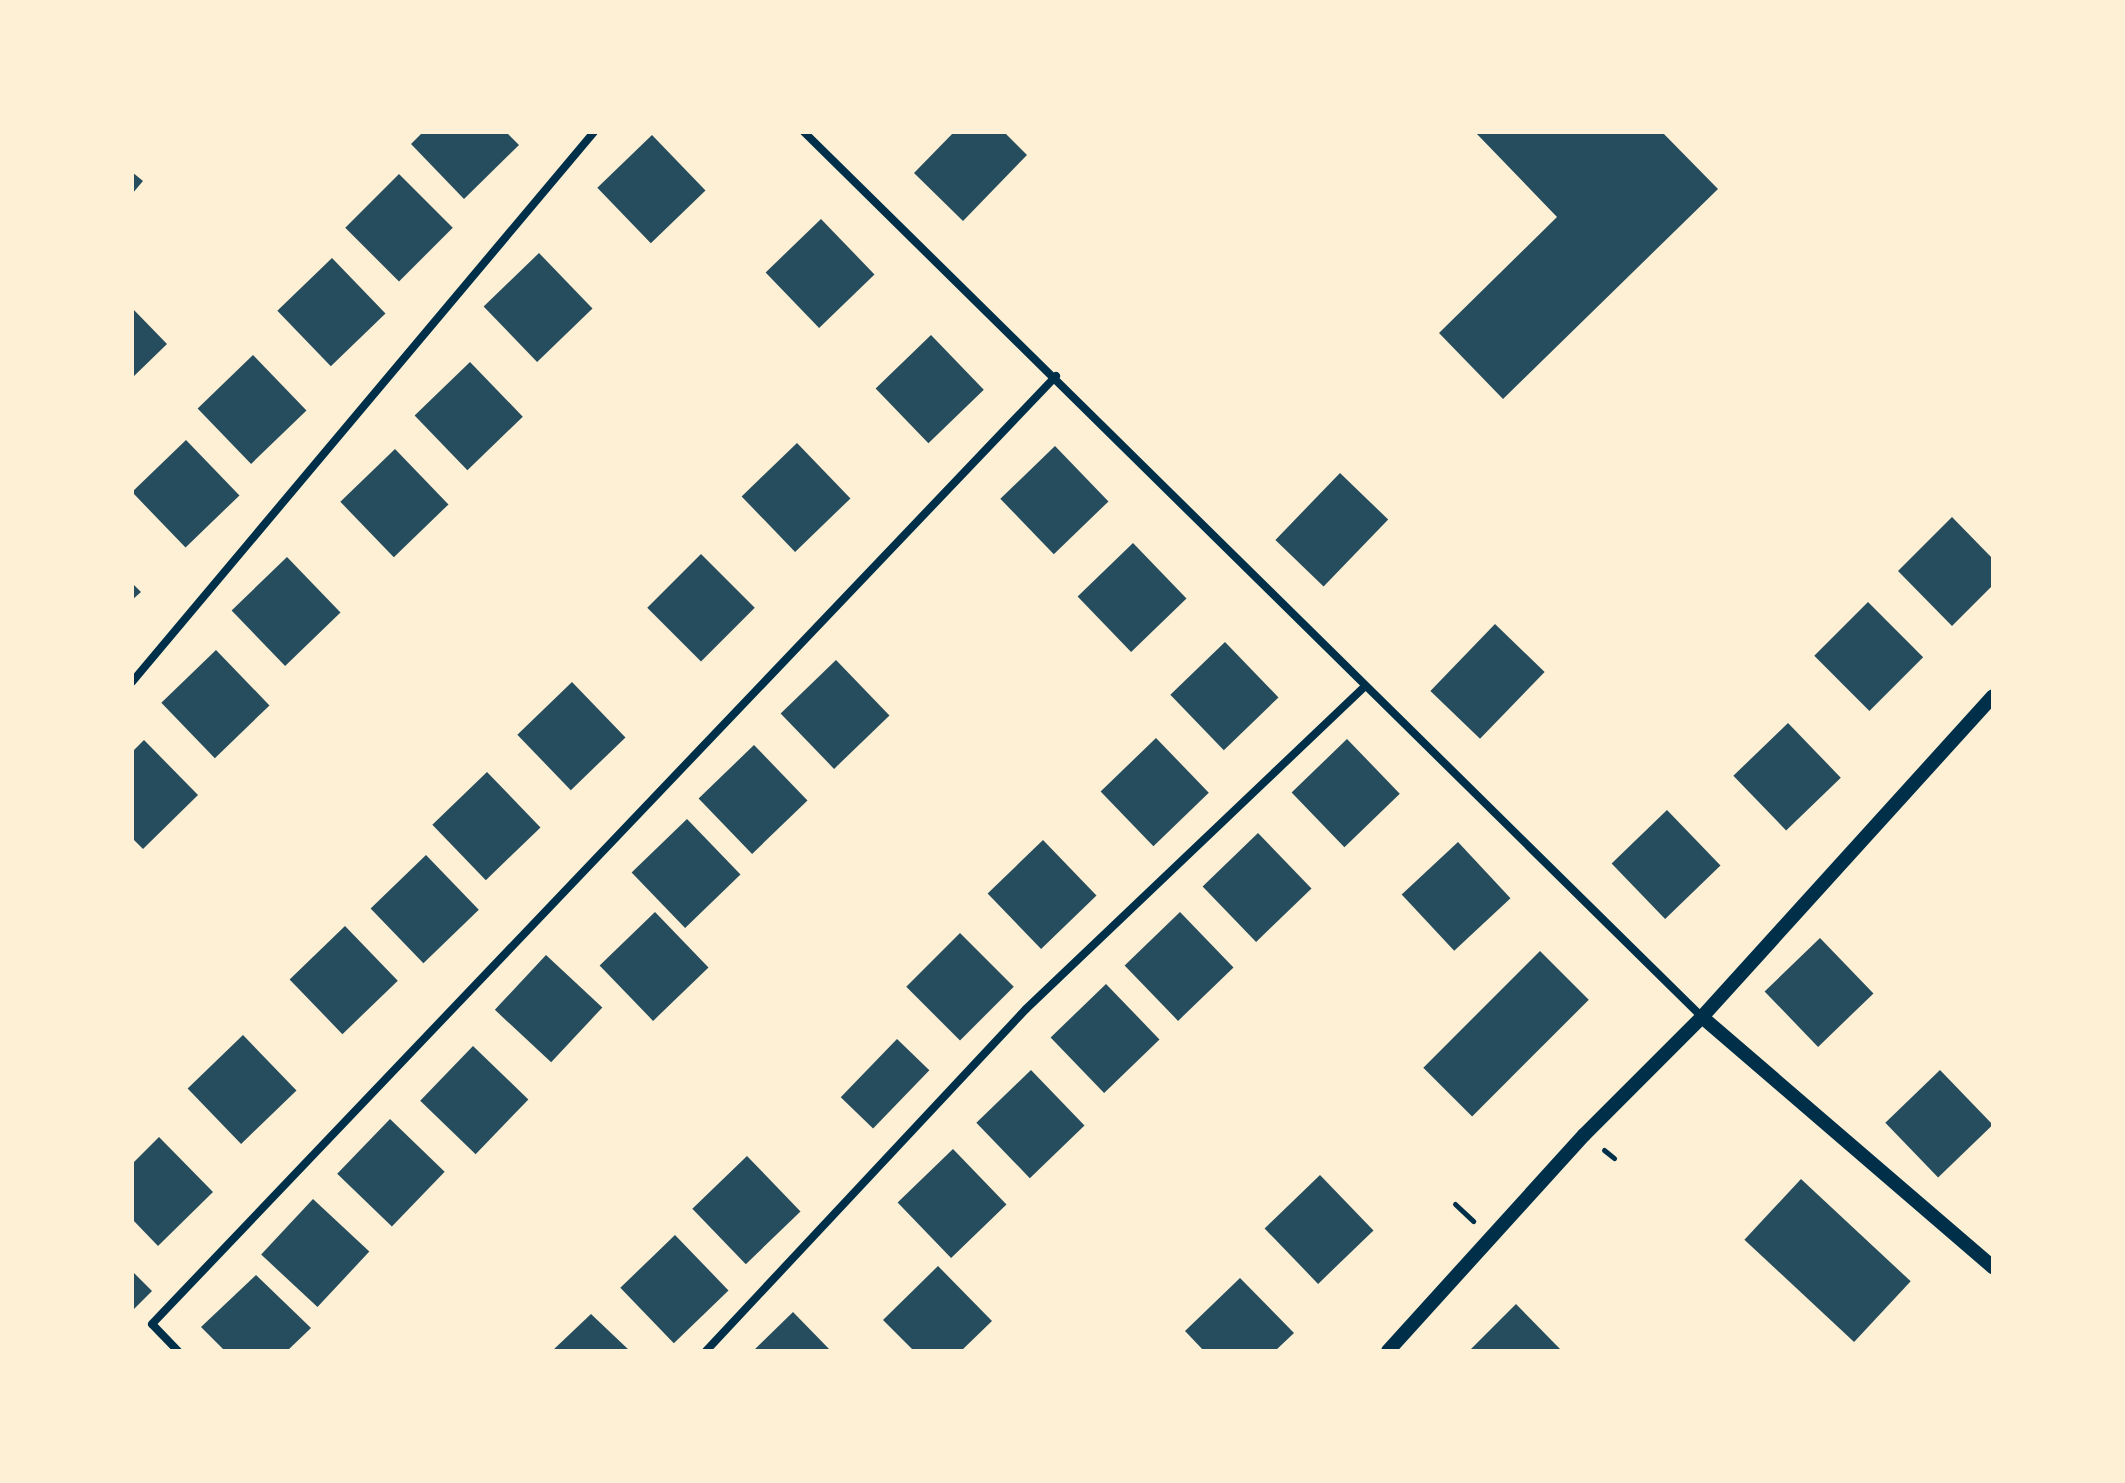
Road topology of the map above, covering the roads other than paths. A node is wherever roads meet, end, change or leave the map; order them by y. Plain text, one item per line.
1 (594, 132) edge
2 (804, 132) edge
3 (1056, 376) junction
4 (132, 682) edge
5 (1363, 688) junction
6 (1993, 696) edge
7 (1702, 1017) junction
8 (1993, 1267) edge
9 (178, 1351) edge
10 (706, 1351) edge
11 (1388, 1351) edge

1 - 4 street
2 - 3 street
3 - 5 street
3 - 9 street
5 - 7 street
5 - 10 street
6 - 7 street
7 - 8 street
7 - 11 street

